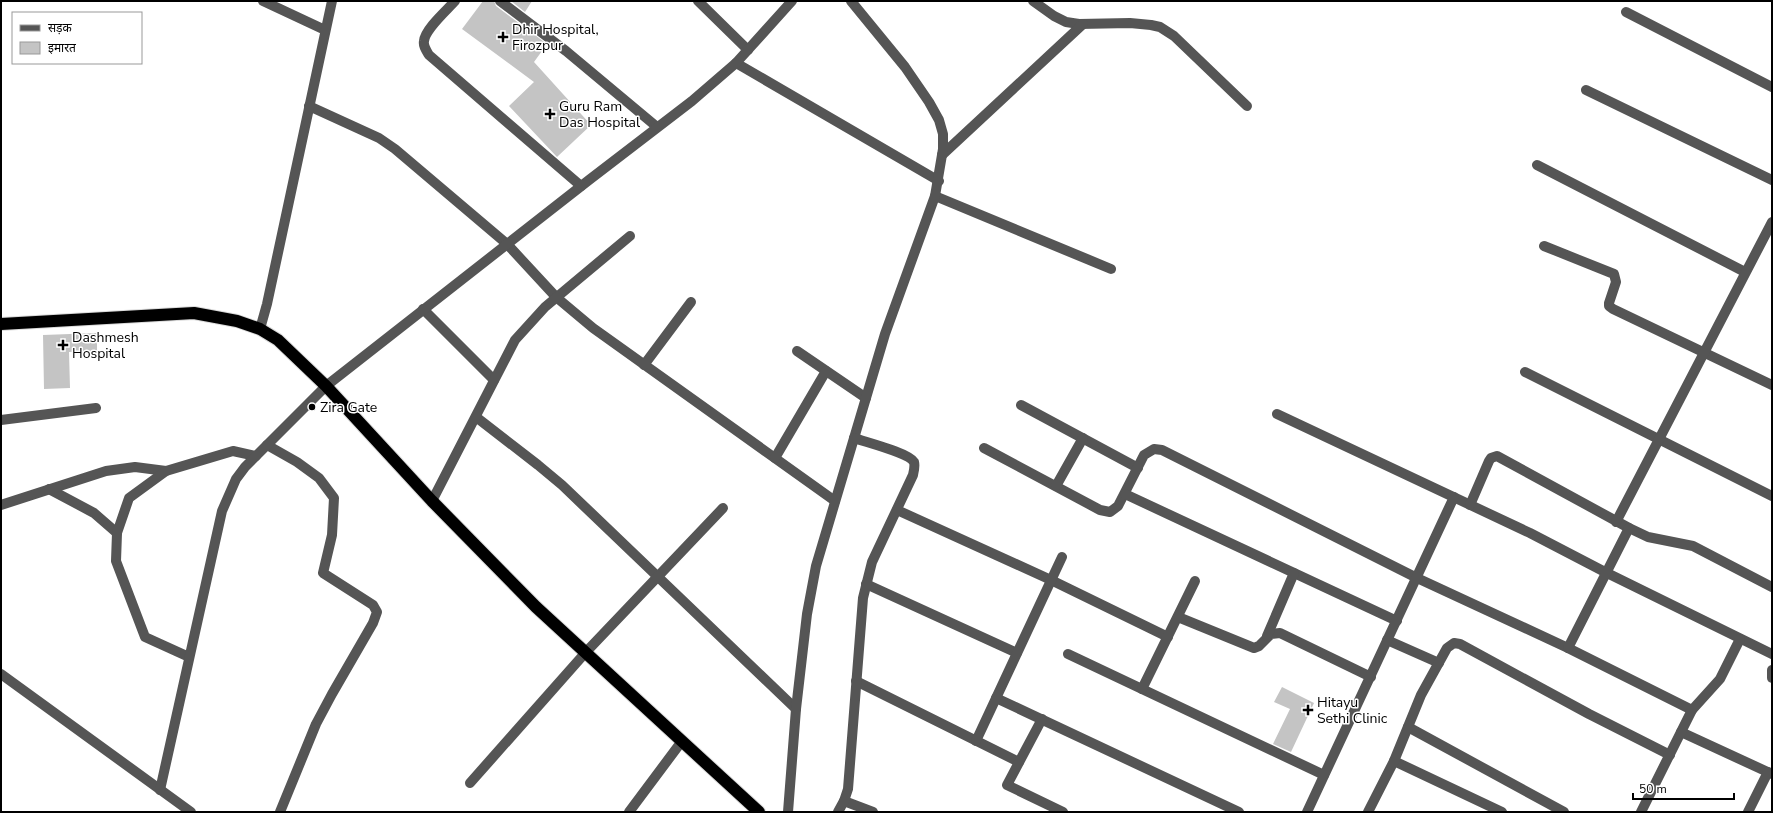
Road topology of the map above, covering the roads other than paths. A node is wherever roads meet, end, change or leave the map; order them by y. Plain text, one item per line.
1 (263, 1) edge
2 (332, 1) edge
3 (455, 1) edge
4 (500, 1) edge
5 (698, 1) edge
6 (792, 1) edge
7 (851, 1) edge
8 (1033, 1) edge
9 (1626, 12) dead end
10 (1084, 24) junction
11 (325, 30) junction
12 (748, 50) junction
13 (736, 64) junction
14 (1772, 87) edge
15 (1586, 90) dead end
16 (309, 106) junction
17 (1247, 106) dead end
18 (657, 128) junction
19 (942, 155) junction
20 (1537, 165) dead end
21 (1772, 180) edge
22 (939, 181) junction
23 (581, 186) junction
24 (935, 196) junction
25 (1772, 222) edge
26 (630, 236) dead end
27 (507, 244) junction
28 (1544, 246) dead end
29 (1111, 269) dead end
30 (1745, 272) junction
31 (556, 297) junction
32 (691, 302) dead end
33 (423, 309) junction
34 (1, 324) edge
35 (260, 329) junction
36 (797, 351) dead end
37 (1703, 352) junction
38 (644, 365) junction
39 (826, 371) junction
40 (1525, 372) dead end
41 (494, 380) junction
42 (1772, 385) edge
43 (326, 386) junction
44 (866, 398) junction
45 (1021, 405) dead end
46 (96, 408) dead end
47 (1277, 414) dead end
48 (476, 417) junction
49 (1, 420) edge
50 (854, 438) junction
51 (1083, 438) junction
52 (1660, 439) junction
53 (268, 445) junction
54 (984, 448) dead end
55 (256, 456) junction
56 (775, 458) junction
57 (1138, 468) junction
58 (166, 471) junction
59 (1056, 486) junction
60 (49, 489) junction
61 (1125, 494) junction
62 (1772, 496) edge
63 (1454, 498) junction
64 (835, 500) junction
65 (432, 501) junction
66 (1, 505) edge
67 (1470, 505) junction
68 (723, 508) dead end
69 (896, 510) junction
70 (1616, 522) junction
71 (1629, 528) junction
72 (117, 533) junction
73 (1062, 557) dead end
74 (1294, 572) junction
75 (1605, 572) junction
76 (657, 577) junction
77 (1417, 578) junction
78 (1051, 580) junction
79 (1195, 581) dead end
80 (866, 584) junction
81 (1772, 587) edge
82 (1178, 617) junction
83 (1397, 621) junction
84 (1267, 636) junction
85 (1168, 637) junction
86 (1740, 639) junction
87 (1387, 640) junction
88 (1568, 648) junction
89 (586, 652) junction
90 (1017, 652) junction
91 (1068, 654) dead end
92 (1772, 654) edge
93 (189, 657) junction
94 (1439, 663) junction
95 (1772, 670) edge
96 (1, 674) edge
97 (1371, 677) junction
98 (1772, 678) edge
99 (856, 681) junction
100 (1142, 689) junction
101 (996, 698) junction
102 (796, 709) junction
103 (1692, 710) junction
104 (1042, 719) junction
105 (1408, 727) junction
106 (1681, 732) junction
107 (682, 741) junction
108 (976, 741) junction
109 (1670, 755) junction
110 (1394, 761) junction
111 (1019, 762) junction
112 (1770, 773) edge
113 (1324, 775) junction
114 (470, 783) dead end
115 (160, 790) junction
116 (844, 801) junction
117 (191, 812) edge
118 (280, 812) edge
119 (630, 812) edge
120 (759, 812) edge
121 (788, 812) edge
122 (838, 812) edge
123 (873, 812) edge
124 (1064, 812) edge
125 (1239, 812) edge
126 (1307, 812) edge
127 (1368, 812) edge
128 (1502, 812) edge
129 (1564, 812) edge
130 (1641, 812) edge
131 (1748, 812) edge

1 - 11 street
2 - 11 street
3 - 23 street
4 - 18 street
5 - 12 street
6 - 12 street
7 - 19 street
8 - 10 street
9 - 14 street
10 - 17 street
10 - 19 street
11 - 16 street
12 - 13 street
13 - 18 street
13 - 22 street
15 - 21 street
16 - 27 street
16 - 35 street
18 - 23 street
19 - 22 street
20 - 30 street
22 - 24 street
23 - 27 street
24 - 29 street
24 - 44 street
25 - 30 street
26 - 31 street
27 - 31 street
27 - 33 street
28 - 37 street
30 - 37 street
31 - 38 street
31 - 41 street
32 - 38 street
33 - 41 street
33 - 43 street
34 - 35 highway
35 - 43 highway
36 - 39 street
37 - 42 street
37 - 52 street
38 - 56 street
39 - 44 street
39 - 56 street
40 - 52 street
41 - 48 street
43 - 53 street
43 - 65 highway
44 - 50 street
45 - 51 street
46 - 49 street
47 - 63 street
48 - 65 street
48 - 76 street
50 - 64 street
50 - 69 street
51 - 57 street
51 - 59 street
52 - 62 street
52 - 70 street
53 - 55 street
53 - 118 street
54 - 59 street
55 - 58 street
55 - 93 street
56 - 64 street
57 - 61 street
57 - 77 street
58 - 60 street
58 - 72 street
59 - 61 street
60 - 66 street
60 - 72 street
61 - 74 street
63 - 67 street
63 - 77 street
64 - 102 street
65 - 89 highway
67 - 70 street
67 - 75 street
68 - 76 street
69 - 78 street
69 - 80 street
70 - 71 street
71 - 75 street
71 - 81 street
72 - 93 street
73 - 78 street
74 - 83 street
74 - 84 street
75 - 86 street
75 - 88 street
76 - 89 street
76 - 102 street
77 - 83 street
77 - 88 street
78 - 85 street
78 - 90 street
79 - 82 street
80 - 90 street
80 - 99 street
82 - 84 street
82 - 85 street
83 - 87 street
84 - 97 street
85 - 100 street
86 - 92 street
86 - 103 street
87 - 94 street
87 - 97 street
88 - 103 street
89 - 107 highway
89 - 114 street
90 - 101 street
91 - 100 street
93 - 115 street
94 - 105 street
94 - 109 street
95 - 98 street
96 - 115 street
97 - 113 street
99 - 108 street
99 - 116 street
100 - 113 street
101 - 104 street
101 - 108 street
102 - 121 street
103 - 106 street
104 - 111 street
104 - 125 street
105 - 110 street
105 - 129 street
106 - 109 street
106 - 112 street
107 - 119 street
107 - 120 highway
108 - 111 street
109 - 130 street
110 - 127 street
110 - 128 street
111 - 124 street
112 - 131 street
113 - 126 street
115 - 117 street
116 - 122 street
116 - 123 street

